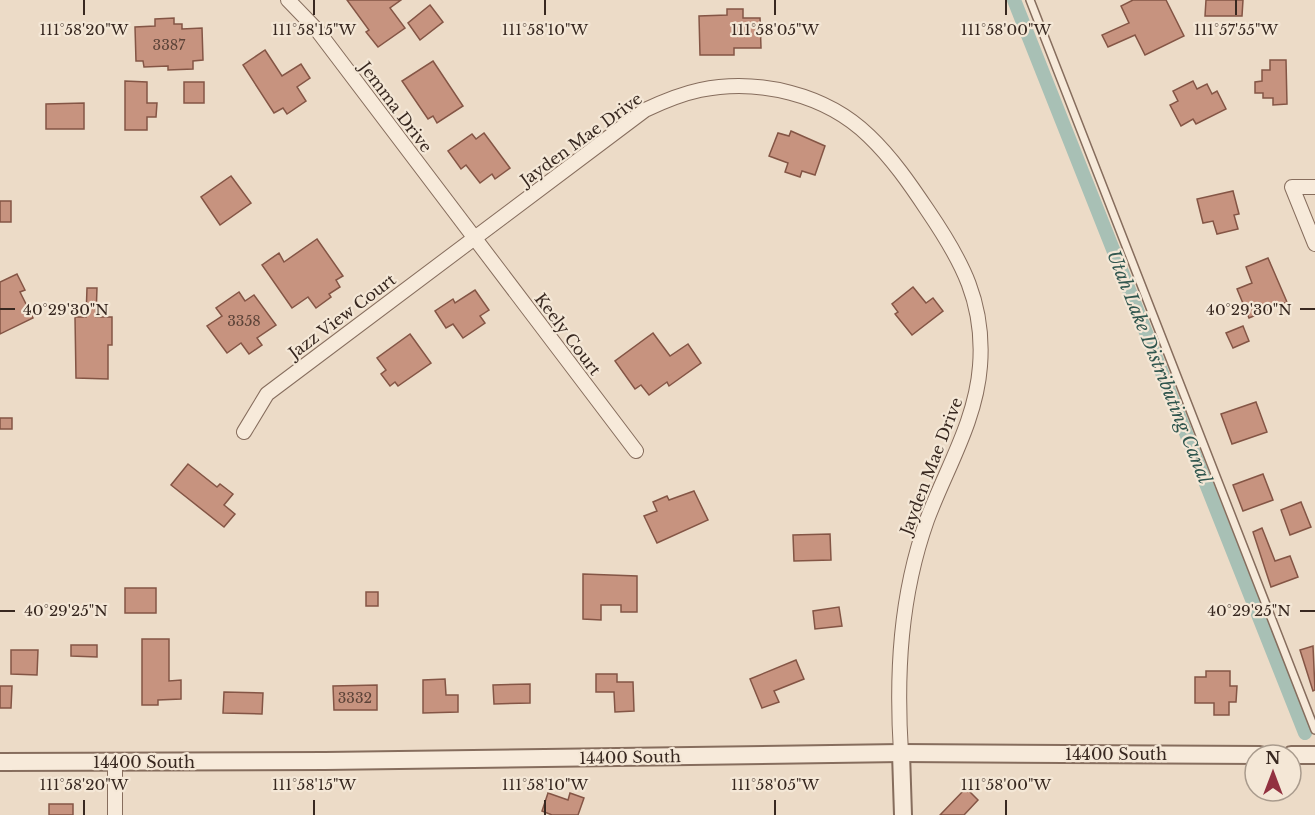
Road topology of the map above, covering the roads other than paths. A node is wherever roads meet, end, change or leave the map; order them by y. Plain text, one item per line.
1 (288, 0) edge
2 (1030, 0) edge
3 (1315, 187) edge
4 (473, 237) junction
5 (1315, 244) edge
6 (244, 432) dead end
7 (636, 451) dead end
8 (1315, 730) edge
9 (901, 753) junction
10 (1243, 755) edge
11 (0, 762) edge
12 (115, 762) junction
13 (115, 815) edge
14 (903, 815) edge

1 - 4 street, Jemma Drive
2 - 8 lane
3 - 5 street
4 - 6 street, Jazz View Court
4 - 7 street, Keely Court
4 - 9 street, Jayden Mae Drive
9 - 10 street, 14400 South
9 - 12 street, 14400 South
9 - 14 street
11 - 12 street, 14400 South
12 - 13 street

